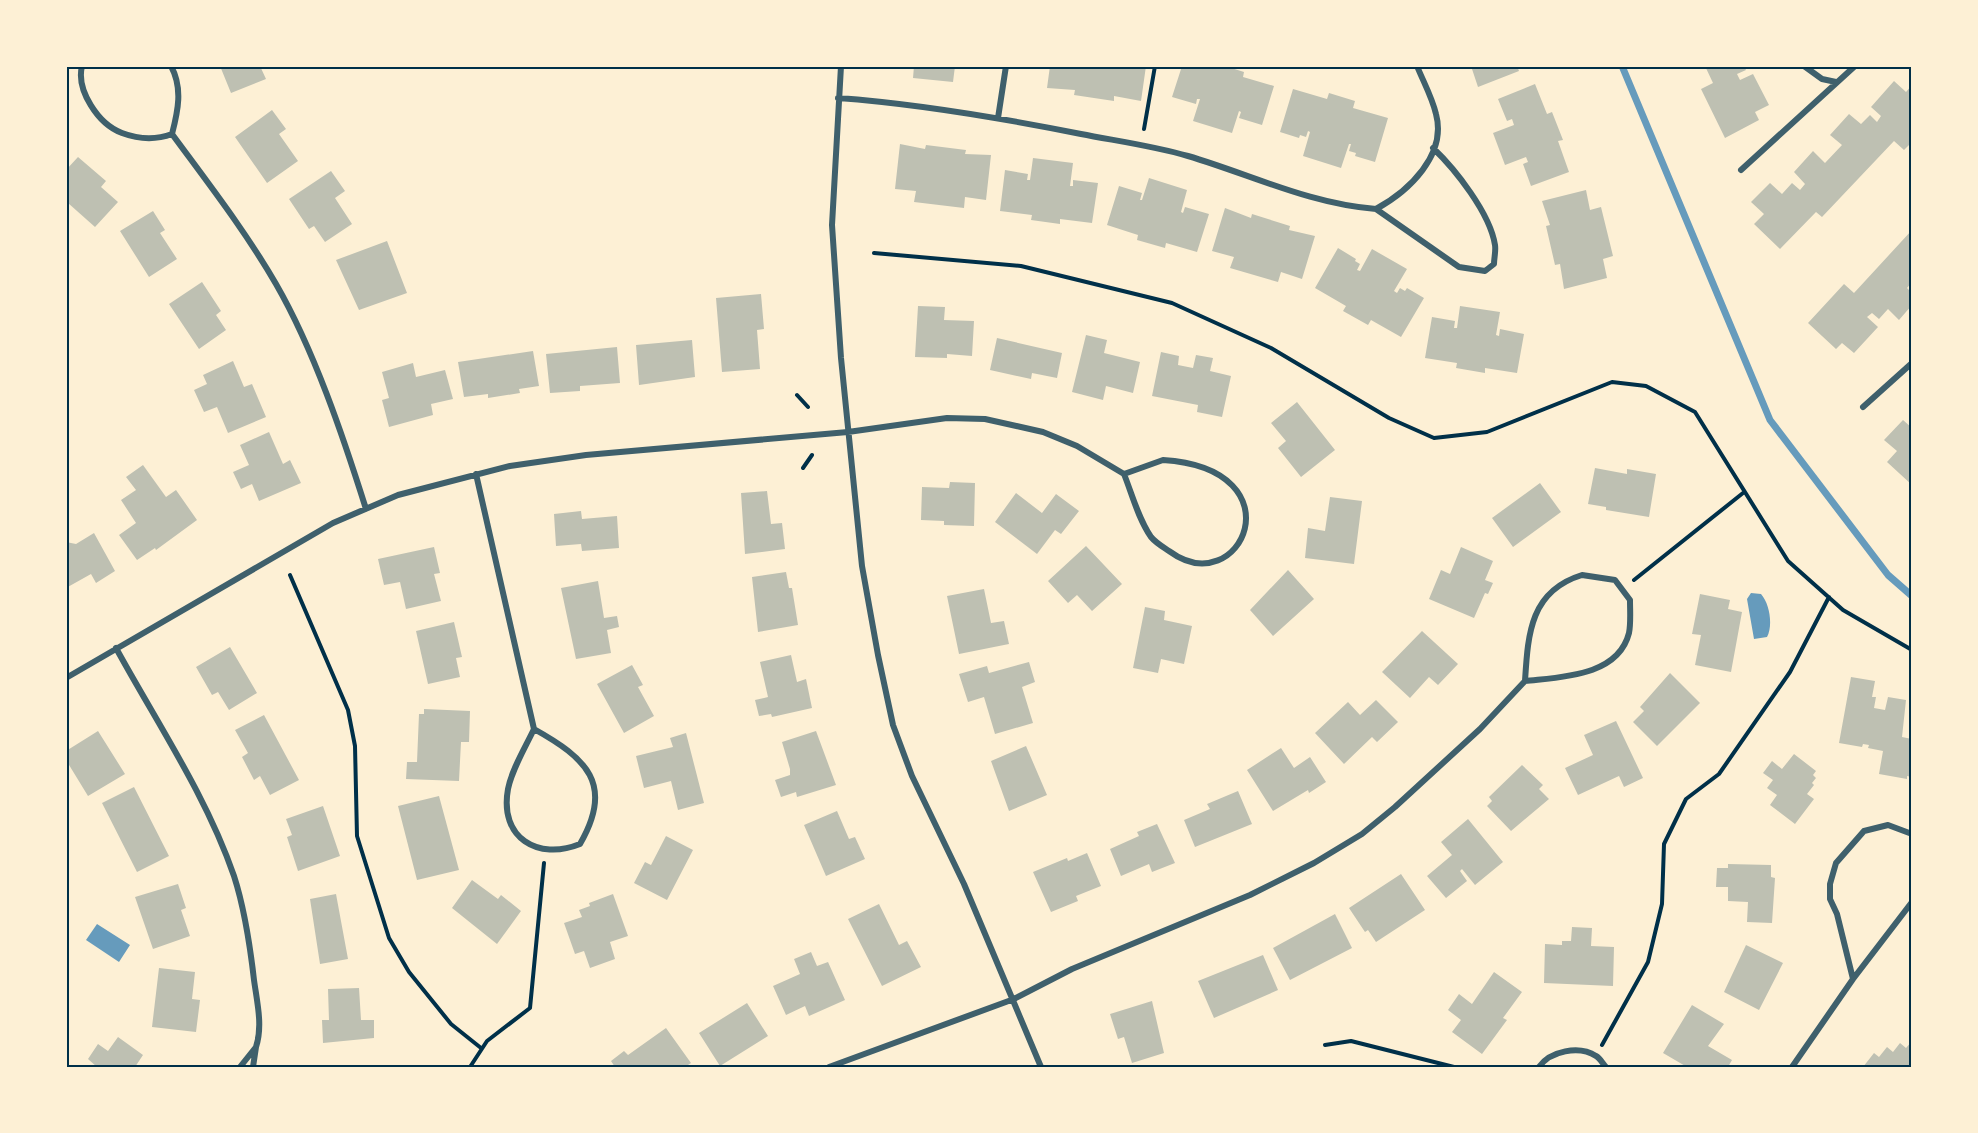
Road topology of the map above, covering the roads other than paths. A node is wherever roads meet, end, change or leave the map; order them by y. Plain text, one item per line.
1 (82, 66) edge
2 (171, 66) edge
3 (841, 66) edge
4 (1006, 66) edge
5 (1417, 66) edge
6 (1804, 66) edge
7 (1855, 66) edge
8 (1836, 82) junction
9 (838, 98) junction
10 (998, 118) junction
11 (172, 134) junction
12 (1433, 148) junction
13 (1741, 170) dead end
14 (1376, 209) junction
15 (1912, 363) edge
16 (1863, 407) dead end
17 (848, 432) junction
18 (476, 474) junction
19 (1124, 474) junction
20 (366, 509) junction
21 (116, 648) junction
22 (66, 678) edge
23 (1525, 681) junction
24 (534, 729) junction
25 (1912, 834) edge
26 (1912, 902) edge
27 (1853, 979) junction
28 (1014, 999) junction
29 (256, 1047) junction
30 (240, 1067) edge
31 (253, 1067) edge
32 (829, 1067) edge
33 (1041, 1067) edge
34 (1539, 1067) edge
35 (1606, 1067) edge
36 (1792, 1067) edge

1 - 11 street
2 - 11 street
3 - 9 street
4 - 10 street
5 - 12 street
6 - 8 street
7 - 8 street
8 - 13 street
9 - 10 street
9 - 17 street
10 - 14 street
11 - 20 street
12 - 14 street
12 - 14 street
15 - 16 street
17 - 18 street
17 - 19 street
17 - 28 street
18 - 20 street
18 - 24 street
19 - 19 street
20 - 21 street
21 - 22 street
21 - 29 street
23 - 23 street
23 - 28 street
24 - 24 street
25 - 27 street
26 - 27 street
27 - 36 street
28 - 32 street
28 - 33 street
29 - 30 street
29 - 31 street
34 - 35 street

